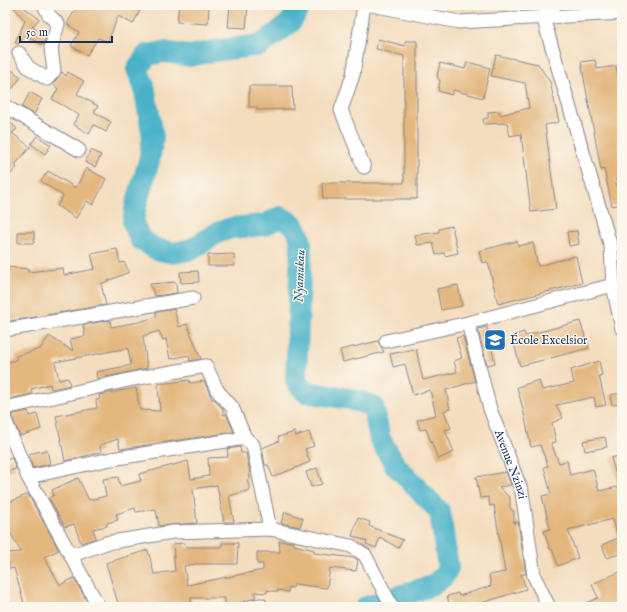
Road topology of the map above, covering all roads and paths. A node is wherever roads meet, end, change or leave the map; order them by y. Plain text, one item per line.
1 (44, 5) edge
2 (364, 5) edge
3 (555, 5) edge
4 (380, 6) edge
5 (622, 13) edge
6 (543, 18) junction
7 (19, 54) dead end
8 (5, 106) edge
9 (79, 150) dead end
10 (364, 167) dead end
11 (616, 245) edge
12 (613, 285) junction
13 (193, 298) dead end
14 (468, 323) junction
15 (622, 329) edge
16 (5, 330) edge
17 (386, 341) dead end
18 (5, 408) edge
19 (5, 420) edge
20 (245, 438) junction
21 (28, 478) junction
22 (270, 529) junction
23 (72, 555) junction
24 (99, 607) edge
25 (392, 607) edge
26 (549, 607) edge

1 - 7 street
2 - 10 street
3 - 6 street
4 - 6 street
5 - 6 street
6 - 11 street
8 - 9 street
11 - 12 street
12 - 14 street
12 - 15 street
13 - 16 street
14 - 17 street
14 - 26 street, Avenue Nzinzi
18 - 20 street
19 - 21 street
20 - 21 street
20 - 22 street
21 - 23 street
22 - 23 street
22 - 25 street
23 - 24 street

